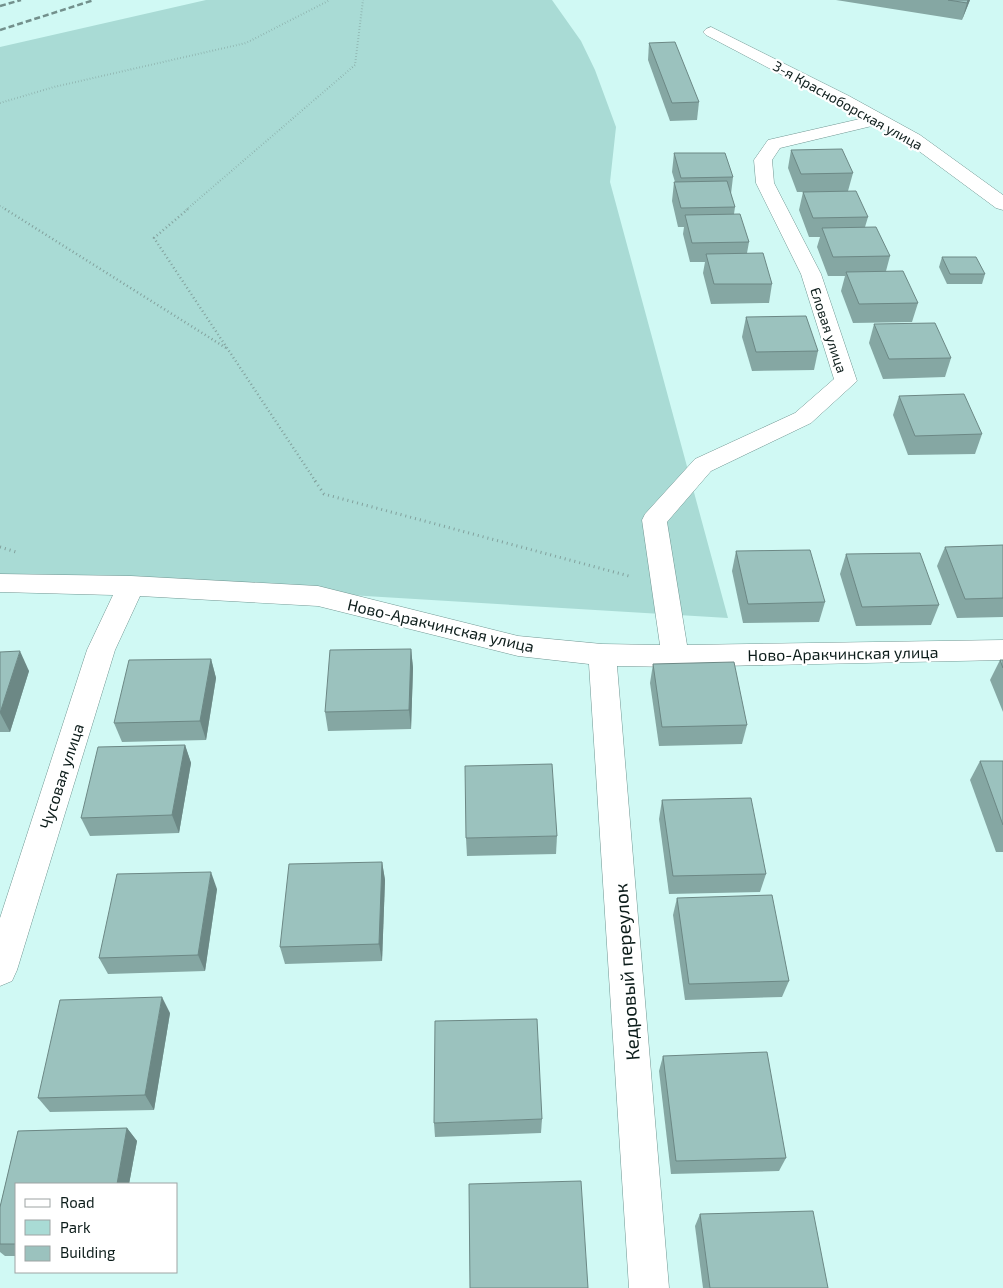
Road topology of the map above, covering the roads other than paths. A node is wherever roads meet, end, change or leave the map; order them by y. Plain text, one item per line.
1 (711, 32) dead end
2 (880, 119) junction
3 (1003, 204) edge
4 (0, 583) edge
5 (131, 586) junction
6 (1003, 650) edge
7 (602, 655) junction
8 (675, 656) junction
9 (0, 970) edge
10 (650, 1288) edge

1 - 2 street, 3-я Красноборская улица
2 - 3 street, 3-я Красноборская улица
2 - 8 street, Еловая улица
4 - 5 street, Ново-Аракчинская улица
5 - 7 street, Ново-Аракчинская улица
5 - 9 street, Чусовая улица
6 - 8 street, Ново-Аракчинская улица
7 - 8 street, Ново-Аракчинская улица
7 - 10 street, Кедровый переулок

